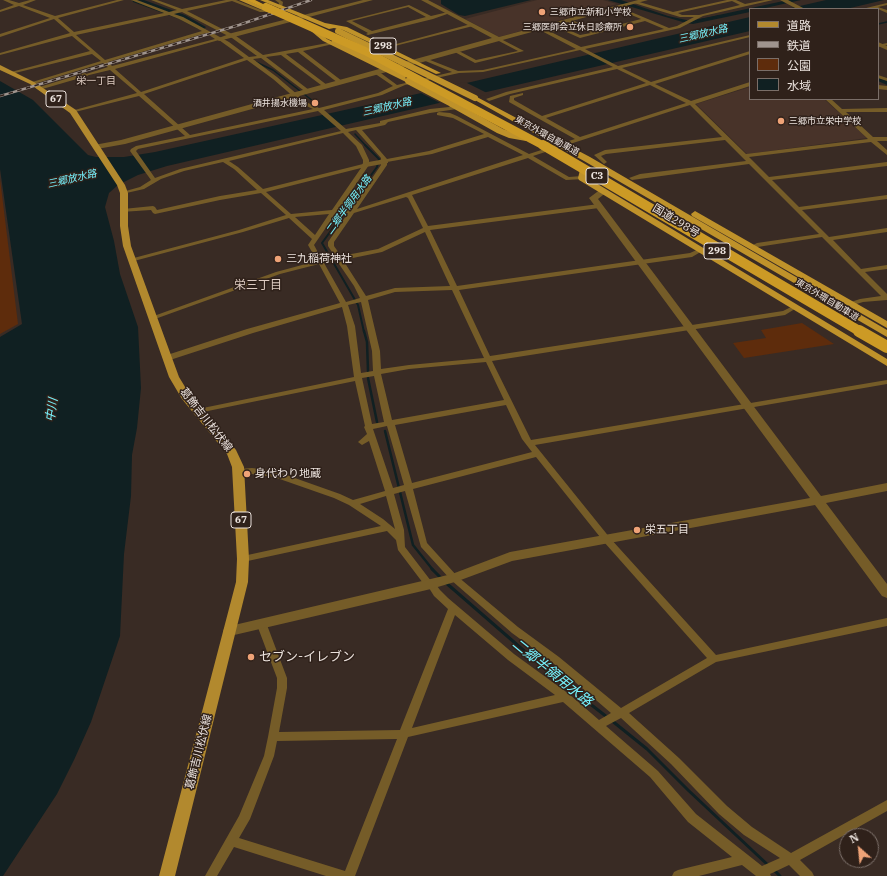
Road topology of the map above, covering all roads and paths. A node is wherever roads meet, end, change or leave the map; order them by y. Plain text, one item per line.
1 (5, 0) edge
2 (34, 0) edge
3 (122, 0) edge
4 (133, 0) edge
5 (153, 0) edge
6 (232, 0) edge
7 (236, 0) edge
8 (242, 0) edge
9 (263, 0) edge
10 (277, 0) edge
11 (370, 0) edge
12 (377, 0) edge
13 (428, 0) edge
14 (645, 0) edge
15 (771, 0) edge
16 (783, 0) edge
17 (252, 1) edge
18 (634, 1) edge
19 (887, 4) edge
20 (19, 5) junction
21 (620, 6) junction
22 (745, 6) junction
23 (280, 7) junction
24 (874, 7) joint
25 (800, 8) edge
26 (869, 8) edge
27 (0, 11) edge
28 (181, 11) junction
29 (270, 11) junction
30 (170, 13) junction
31 (448, 13) junction
32 (673, 13) junction
33 (304, 16) junction
34 (700, 16) junction
35 (54, 18) junction
36 (431, 18) junction
37 (645, 19) junction
38 (290, 20) junction
39 (568, 20) junction
40 (471, 25) junction
41 (325, 26) junction
42 (538, 28) junction
43 (668, 29) junction
44 (312, 30) junction
45 (205, 32) junction
46 (547, 32) junction
47 (372, 33) junction
48 (595, 33) junction
49 (73, 34) junction
50 (229, 35) junction
51 (0, 36) edge
52 (362, 36) junction
53 (749, 37) edge
54 (219, 39) junction
55 (498, 39) junction
56 (331, 43) junction
57 (386, 47) junction
58 (299, 50) junction
59 (583, 50) junction
60 (455, 51) junction
61 (93, 52) junction
62 (749, 52) edge
63 (282, 53) junction
64 (0, 54) edge
65 (261, 56) junction
66 (248, 59) junction
67 (425, 59) junction
68 (414, 61) junction
69 (104, 62) junction
70 (616, 66) junction
71 (0, 67) edge
72 (111, 68) junction
73 (384, 69) junction
74 (376, 72) junction
75 (459, 72) junction
76 (13, 73) junction
77 (85, 75) joint
78 (340, 82) junction
79 (32, 83) junction
80 (650, 83) junction
81 (749, 84) edge
82 (325, 86) junction
83 (396, 86) junction
84 (536, 86) junction
85 (39, 88) junction
86 (306, 91) junction
87 (140, 94) junction
88 (294, 94) junction
89 (483, 99) junction
90 (829, 100) edge
91 (691, 103) junction
92 (457, 105) junction
93 (322, 110) junction
94 (887, 110) edge
95 (841, 111) junction
96 (73, 112) junction
97 (541, 118) junction
98 (398, 119) junction
99 (386, 122) junction
100 (177, 127) junction
101 (344, 130) junction
102 (488, 134) junction
103 (189, 137) junction
104 (726, 138) junction
105 (872, 139) junction
106 (887, 139) edge
107 (579, 140) junction
108 (561, 145) junction
109 (97, 147) junction
110 (545, 151) junction
111 (887, 153) edge
112 (529, 156) junction
113 (744, 156) junction
114 (587, 159) junction
115 (224, 160) junction
116 (385, 161) junction
117 (604, 162) junction
118 (749, 162) junction
119 (887, 164) edge
120 (366, 165) junction
121 (582, 175) junction
122 (632, 178) junction
123 (767, 179) junction
124 (154, 180) junction
125 (123, 189) junction
126 (263, 191) junction
127 (604, 192) junction
128 (408, 195) junction
129 (887, 197) edge
130 (599, 206) junction
131 (797, 209) junction
132 (123, 211) junction
133 (336, 211) junction
134 (351, 212) junction
135 (290, 216) junction
136 (426, 229) junction
137 (887, 230) edge
138 (826, 237) junction
139 (315, 238) junction
140 (753, 247) junction
141 (701, 250) junction
142 (338, 258) junction
143 (132, 260) junction
144 (320, 262) junction
145 (641, 262) junction
146 (887, 267) edge
147 (860, 271) junction
148 (454, 288) junction
149 (887, 298) edge
150 (364, 299) junction
151 (344, 304) junction
152 (850, 304) junction
153 (795, 307) junction
154 (153, 318) junction
155 (887, 325) edge
156 (690, 328) junction
157 (887, 334) edge
158 (887, 339) edge
159 (887, 347) edge
160 (887, 352) edge
161 (167, 358) junction
162 (488, 359) junction
163 (887, 364) edge
164 (377, 373) junction
165 (358, 377) junction
166 (887, 382) edge
167 (509, 402) junction
168 (747, 405) junction
169 (198, 411) junction
170 (390, 424) junction
171 (370, 431) junction
172 (362, 442) dead end
173 (529, 443) junction
174 (537, 454) junction
175 (239, 472) junction
176 (408, 487) junction
177 (887, 487) edge
178 (390, 492) junction
179 (818, 500) junction
180 (352, 503) junction
181 (388, 528) junction
182 (400, 538) junction
183 (607, 540) junction
184 (243, 559) junction
185 (454, 578) junction
186 (430, 584) junction
187 (887, 593) edge
188 (453, 607) junction
189 (887, 622) edge
190 (262, 625) junction
191 (230, 631) junction
192 (714, 659) junction
193 (565, 697) junction
194 (619, 713) junction
195 (598, 725) junction
196 (403, 734) junction
197 (273, 738) junction
198 (887, 805) edge
199 (231, 841) junction
200 (743, 859) junction
201 (791, 859) junction
202 (763, 874) edge
203 (167, 876) edge
204 (210, 876) edge
205 (344, 876) edge
206 (349, 876) edge
207 (678, 876) edge
208 (808, 876) edge

1 - 20 street
2 - 20 street
3 - 35 street
4 - 30 street
5 - 28 street
6 - 28 street
6 - 29 street
7 - 17 highway, 国道298号 / 298
8 - 17 highway, 国道298号 / 298
9 - 23 highway, 国道298号 / 298
10 - 23 street
11 - 33 street
12 - 33 street
13 - 31 street
14 - 18 street
15 - 22 street
16 - 25 street
17 - 29 highway, 国道298号 / 298
17 - 158 highway, 東京外環自動車道 / C3, bridge
17 - 159 highway, 東京外環自動車道 / C3, bridge
18 - 21 street
18 - 32 street
19 - 24 street
20 - 27 street
20 - 35 street
21 - 37 street
21 - 39 street
22 - 32 street
22 - 34 street
23 - 33 highway, 国道298号 / 298
24 - 26 street
28 - 30 street
28 - 50 street
29 - 38 highway, 国道298号 / 298
30 - 45 street
30 - 49 street
31 - 36 street
31 - 40 street
32 - 34 street
33 - 38 street
33 - 41 highway, 国道298号 / 298
34 - 43 street
35 - 49 street
35 - 51 street
36 - 47 street
36 - 47 street
37 - 43 street
37 - 48 street
38 - 44 highway, 国道298号 / 298
38 - 50 street
39 - 42 street
39 - 48 street
40 - 55 street
40 - 57 street
41 - 52 highway, 国道298号 / 298
41 - 89 highway, 国道298号 / 298, bridge
42 - 46 street
42 - 55 street
43 - 59 street
44 - 56 highway, 国道298号 / 298
44 - 92 highway, 国道298号 / 298, bridge
45 - 54 street
45 - 69 street
46 - 48 street
46 - 59 street
47 - 52 street
49 - 61 street
49 - 64 street
50 - 54 street
50 - 65 street
52 - 57 highway, 国道298号 / 298
53 - 70 street
54 - 66 street
54 - 72 street
55 - 60 street
55 - 60 street
56 - 58 street
56 - 73 highway, 国道298号 / 298
57 - 68 highway, 国道298号 / 298
58 - 63 street
58 - 78 street
59 - 70 street
59 - 75 street
60 - 67 street
61 - 69 street
61 - 76 street
62 - 80 street
63 - 65 street
63 - 82 street
65 - 66 street
65 - 86 street
66 - 87 street
66 - 88 street
67 - 68 street
67 - 75 street
68 - 73 street
68 - 89 highway, 国道298号 / 298
69 - 72 street
69 - 79 street
70 - 80 street
70 - 84 street
71 - 76 main road, 67
72 - 77 street
72 - 87 street
73 - 74 street
73 - 92 highway, 国道298号 / 298, bridge
74 - 78 street
74 - 83 street
75 - 83 street
76 - 79 main road, 67
77 - 85 street
78 - 82 street
79 - 85 main road, 67
80 - 91 street
80 - 97 street
81 - 91 street
82 - 86 street
83 - 93 street
84 - 89 street
84 - 97 street
85 - 96 main road, 67
86 - 88 street
87 - 96 street
87 - 100 street
88 - 93 street
88 - 100 street
89 - 108 highway, 国道298号 / 298
90 - 95 street
91 - 104 street
91 - 107 street
92 - 98 street
92 - 110 highway, 国道298号 / 298
93 - 101 street
93 - 103 street
94 - 95 street
95 - 105 street
96 - 109 main road, 67
97 - 107 street
98 - 99 street
98 - 102 street
99 - 101 street
99 - 116 street
100 - 103 street
100 - 109 street
101 - 115 street
101 - 120 street
102 - 112 street
102 - 116 street
103 - 124 street
104 - 113 street
104 - 117 street
105 - 106 street
105 - 111 street
105 - 113 street
107 - 108 street
108 - 110 street
108 - 114 highway, 国道298号 / 298
109 - 125 main road, 67
110 - 112 street
110 - 121 highway, 国道298号 / 298
112 - 121 street
112 - 128 street
113 - 118 street
114 - 117 highway, 国道298号 / 298
114 - 157 highway, 国道298号 / 298
115 - 124 street
115 - 126 street
116 - 120 street
116 - 134 street
117 - 122 highway, 国道298号 / 298
118 - 122 street
118 - 123 street
119 - 123 street
120 - 126 street
120 - 133 street
121 - 127 highway, 国道298号 / 298
121 - 160 highway, 国道298号 / 298
122 - 140 highway, 国道298号 / 298
123 - 131 street
124 - 125 street
125 - 132 main road, 葛飾吉川松伏線 / 67
126 - 132 street
126 - 135 street
127 - 130 street
127 - 141 highway, 国道298号 / 298
128 - 134 street
128 - 136 street
129 - 131 street
130 - 136 street
130 - 145 street
131 - 138 street
132 - 143 main road, 葛飾吉川松伏線 / 67
133 - 134 street
133 - 135 street
133 - 139 street
134 - 142 street
135 - 139 street
135 - 143 street
136 - 142 street
136 - 148 street
137 - 138 street
138 - 140 street
138 - 147 street
139 - 144 street
140 - 152 highway, 国道298号 / 298
141 - 145 street
141 - 153 highway, 国道298号 / 298
142 - 144 street
142 - 150 street
143 - 154 main road, 葛飾吉川松伏線 / 67
144 - 151 street
144 - 154 street
145 - 148 street
145 - 156 street
146 - 147 street
147 - 149 street
148 - 150 street
148 - 162 street
149 - 152 street
150 - 151 street
150 - 164 street
151 - 161 street
151 - 165 street
152 - 155 highway, 国道298号 / 298
153 - 156 street
153 - 163 highway, 国道298号 / 298
154 - 161 main road, 葛飾吉川松伏線 / 67
156 - 162 street
156 - 168 street
161 - 169 main road, 葛飾吉川松伏線 / 67
162 - 164 street
162 - 167 street
164 - 165 street
164 - 170 street
165 - 169 street
165 - 171 street
166 - 168 street
167 - 170 street
167 - 173 street
168 - 173 street
168 - 179 street
169 - 175 main road, 葛飾吉川松伏線 / 67
170 - 171 street
170 - 176 street
171 - 172 street
171 - 178 street
173 - 174 street
174 - 176 street
174 - 183 street
175 - 180 street
175 - 184 main road, 葛飾吉川松伏線 / 67
176 - 178 street
176 - 185 street
177 - 179 street
178 - 180 street
178 - 182 street
179 - 183 street
179 - 187 street
180 - 181 street
181 - 182 street
181 - 184 street
182 - 186 street
183 - 185 street
183 - 192 street
184 - 191 main road, 葛飾吉川松伏線 / 67
185 - 186 street
185 - 194 street
186 - 188 street
186 - 190 street
188 - 193 street
188 - 196 street
189 - 192 street
190 - 191 street
190 - 197 street
191 - 203 main road, 葛飾吉川松伏線 / 67
192 - 194 street
193 - 195 street
193 - 196 street
194 - 195 street
194 - 201 street
195 - 200 street
196 - 197 street
196 - 206 street
197 - 199 street
198 - 201 street
199 - 204 street
199 - 205 street
200 - 202 street
200 - 207 street
201 - 202 street
201 - 208 street

